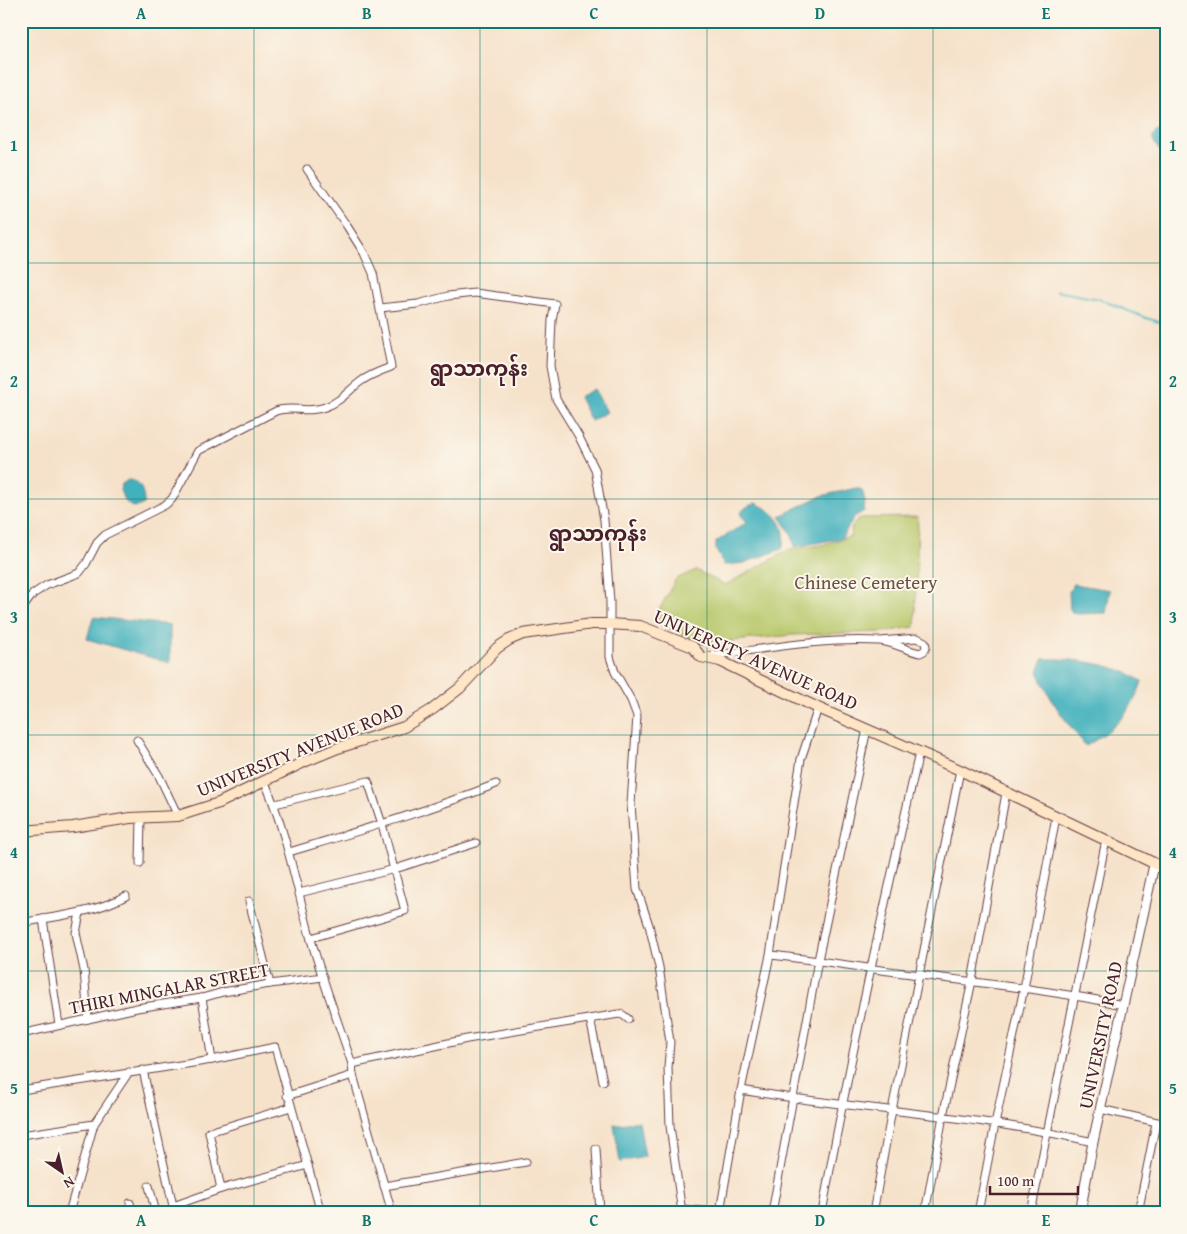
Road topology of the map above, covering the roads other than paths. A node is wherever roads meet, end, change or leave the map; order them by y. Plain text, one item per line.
1 (307, 169) dead end
2 (380, 308) junction
3 (21, 610) edge
4 (609, 624) junction
5 (880, 641) junction
6 (701, 657) junction
7 (818, 708) junction
8 (867, 729) junction
9 (137, 740) dead end
10 (919, 753) junction
11 (960, 770) junction
12 (266, 782) junction
13 (496, 784) dead end
14 (1006, 793) junction
15 (275, 804) junction
16 (178, 816) junction
17 (1056, 817) junction
18 (141, 818) junction
19 (382, 824) junction
20 (21, 831) edge
21 (1106, 840) junction
22 (476, 843) dead end
23 (289, 852) junction
24 (140, 863) dead end
25 (1154, 865) junction
26 (395, 869) junction
27 (1166, 869) edge
28 (299, 893) junction
29 (126, 896) dead end
30 (249, 901) dead end
31 (80, 912) junction
32 (43, 919) junction
33 (21, 923) edge
34 (311, 938) junction
35 (770, 955) junction
36 (818, 960) junction
37 (870, 968) junction
38 (920, 975) junction
39 (323, 976) junction
40 (972, 981) junction
41 (270, 984) junction
42 (1024, 988) junction
43 (1073, 995) junction
44 (202, 998) junction
45 (1123, 1005) junction
46 (88, 1019) junction
47 (590, 1019) junction
48 (628, 1019) dead end
49 (60, 1025) junction
50 (21, 1034) edge
51 (212, 1060) junction
52 (352, 1064) junction
53 (144, 1070) junction
54 (21, 1072) edge
55 (129, 1072) junction
56 (353, 1075) junction
57 (603, 1081) dead end
58 (22, 1090) edge
59 (741, 1090) junction
60 (287, 1096) junction
61 (793, 1099) junction
62 (841, 1106) junction
63 (291, 1107) junction
64 (1100, 1109) junction
65 (892, 1110) junction
66 (942, 1116) junction
67 (1156, 1122) junction
68 (94, 1124) junction
69 (995, 1124) junction
70 (1166, 1124) edge
71 (1046, 1131) junction
72 (21, 1135) edge
73 (1093, 1142) junction
74 (596, 1149) dead end
75 (526, 1162) dead end
76 (308, 1165) junction
77 (149, 1186) dead end
78 (384, 1186) junction
79 (222, 1189) junction
80 (130, 1203) dead end
81 (682, 1211) edge
82 (722, 1212) edge
83 (69, 1213) edge
84 (133, 1213) edge
85 (156, 1213) edge
86 (321, 1213) edge
87 (392, 1213) edge
88 (600, 1213) edge
89 (772, 1213) edge
90 (822, 1213) edge
91 (874, 1213) edge
92 (925, 1213) edge
93 (978, 1213) edge
94 (1031, 1213) edge
95 (1080, 1213) edge
96 (1138, 1213) edge

1 - 2 street
2 - 3 street
2 - 4 street
4 - 6 main road, UNIVERSITY AVENUE ROAD
4 - 12 main road, UNIVERSITY AVENUE ROAD
4 - 81 street
5 - 5 street
5 - 6 street
6 - 7 main road, UNIVERSITY AVENUE ROAD
7 - 8 main road, UNIVERSITY AVENUE ROAD
7 - 35 street
8 - 10 main road, UNIVERSITY AVENUE ROAD
8 - 36 street
9 - 16 street
10 - 11 main road, UNIVERSITY AVENUE ROAD
10 - 37 street
11 - 14 main road, UNIVERSITY AVENUE ROAD
11 - 38 street
12 - 15 street
12 - 16 main road, UNIVERSITY AVENUE ROAD
13 - 19 street
14 - 17 main road, UNIVERSITY AVENUE ROAD
14 - 40 street
15 - 19 street
15 - 23 street
16 - 18 main road, UNIVERSITY AVENUE ROAD
17 - 21 main road, UNIVERSITY AVENUE ROAD
17 - 42 street
18 - 20 main road, UNIVERSITY AVENUE ROAD
18 - 24 street
19 - 23 street
19 - 26 street
21 - 25 main road, UNIVERSITY AVENUE ROAD
21 - 43 street
22 - 26 street
23 - 28 street
25 - 27 main road, UNIVERSITY AVENUE ROAD
25 - 45 street, UNIVERSITY ROAD
26 - 28 street
26 - 34 street
28 - 34 street
29 - 31 street
30 - 41 street
31 - 32 street
31 - 46 street
32 - 33 street
32 - 49 street
34 - 39 street
35 - 36 street
35 - 59 street
36 - 37 street
36 - 61 street
37 - 38 street
37 - 62 street
38 - 40 street
38 - 65 street
39 - 41 street, THIRI MINGALAR STREET
39 - 52 street
40 - 42 street
40 - 66 street
41 - 44 street, THIRI MINGALAR STREET
42 - 43 street
42 - 69 street
43 - 45 street
43 - 71 street
44 - 46 street, THIRI MINGALAR STREET
44 - 51 street
45 - 64 street, UNIVERSITY ROAD
46 - 49 street, THIRI MINGALAR STREET
47 - 48 street
47 - 52 street
47 - 57 street
49 - 50 street, THIRI MINGALAR STREET
51 - 53 street
51 - 60 street
52 - 56 street
53 - 55 street
53 - 79 street
54 - 58 street
55 - 58 street
55 - 68 street
56 - 60 street
56 - 78 street
59 - 61 street
59 - 82 street
60 - 63 street
61 - 62 street
61 - 89 street
62 - 65 street
62 - 90 street
63 - 76 street
63 - 79 street
64 - 67 street
64 - 73 street, UNIVERSITY ROAD
65 - 66 street
65 - 91 street
66 - 69 street
66 - 92 street
67 - 70 street
67 - 96 street
68 - 72 street
68 - 83 street
69 - 71 street
69 - 93 street
71 - 73 street
71 - 94 street
73 - 95 street, UNIVERSITY ROAD
74 - 88 street
75 - 78 street
76 - 79 street
76 - 86 street
77 - 85 street
78 - 87 street
80 - 84 street
81 - 82 street

